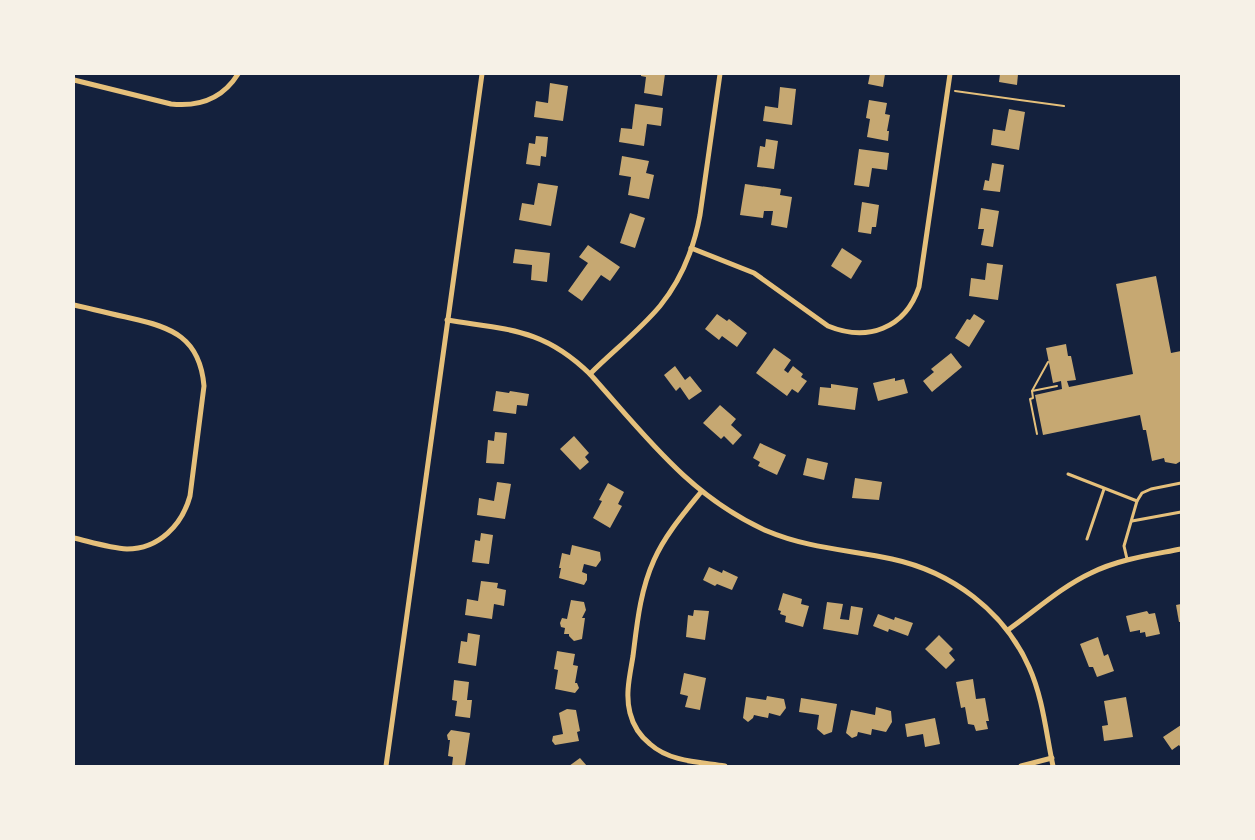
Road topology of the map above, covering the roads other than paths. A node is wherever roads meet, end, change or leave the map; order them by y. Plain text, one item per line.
1 (238, 74) edge
2 (482, 74) edge
3 (720, 74) edge
4 (950, 74) edge
5 (74, 80) edge
6 (691, 248) junction
7 (74, 305) edge
8 (447, 320) junction
9 (590, 374) junction
10 (1068, 474) dead end
11 (1181, 483) edge
12 (1104, 488) junction
13 (701, 492) junction
14 (1138, 501) junction
15 (1181, 512) edge
16 (1132, 522) junction
17 (74, 538) edge
18 (1087, 539) dead end
19 (1181, 548) edge
20 (1127, 559) junction
21 (1008, 630) junction
22 (1052, 758) junction
23 (386, 766) edge
24 (725, 766) edge
25 (1021, 766) edge
26 (1053, 766) edge

1 - 5 street
2 - 8 street
3 - 6 street
4 - 6 street
6 - 9 street
7 - 17 street
8 - 9 street
8 - 23 street
9 - 13 street
10 - 12 lane
11 - 14 lane
12 - 14 lane
12 - 18 lane
13 - 21 street
13 - 24 street
14 - 16 lane
15 - 16 lane
16 - 20 lane
19 - 20 street
20 - 21 street
21 - 22 street
22 - 25 street
22 - 26 street

